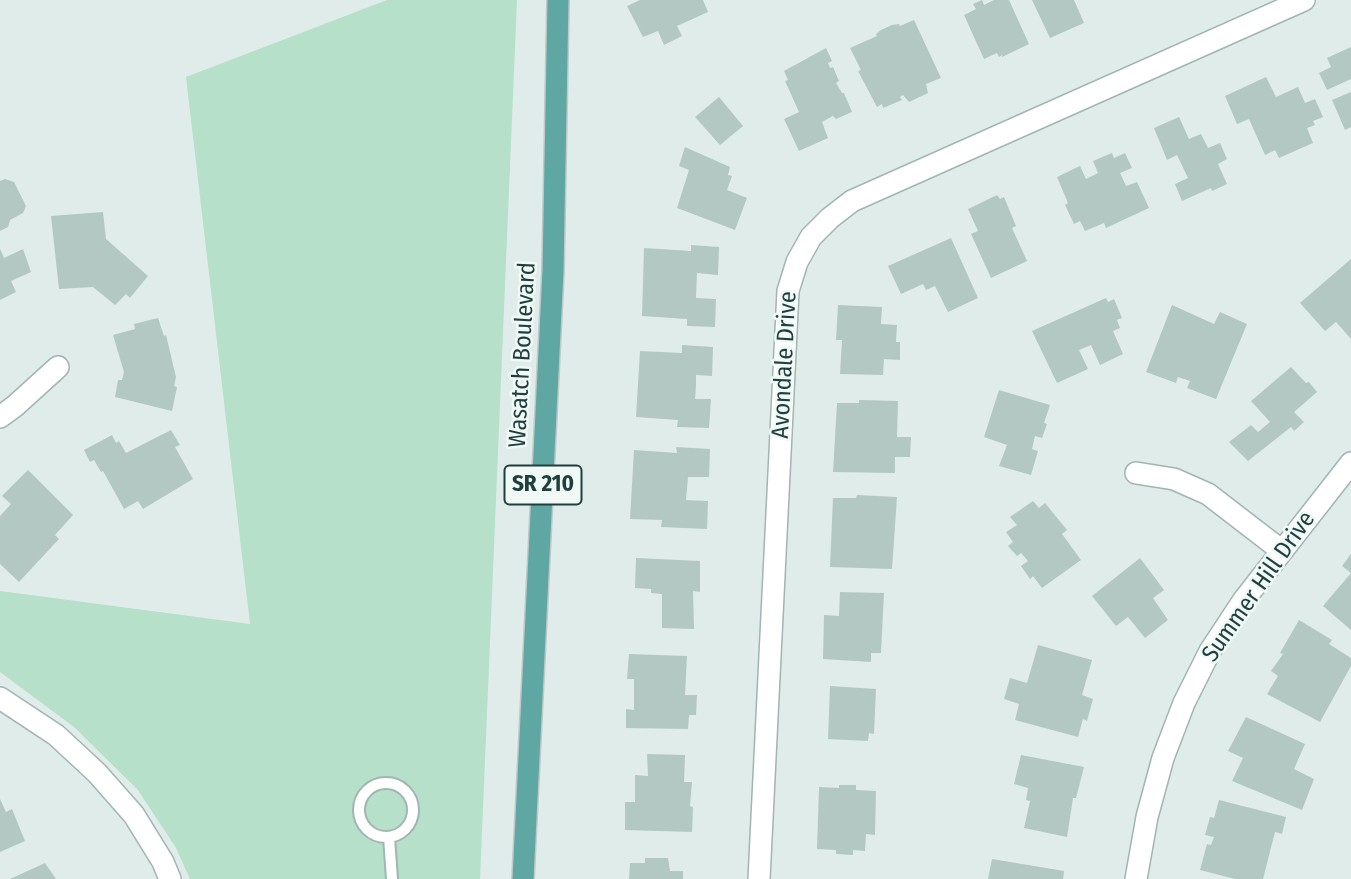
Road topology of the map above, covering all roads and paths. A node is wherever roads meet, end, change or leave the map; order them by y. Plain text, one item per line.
1 (558, 0) edge
2 (1304, 0) edge
3 (58, 367) dead end
4 (0, 417) edge
5 (1351, 463) edge
6 (1136, 473) dead end
7 (1282, 551) junction
8 (0, 698) edge
9 (389, 837) junction
10 (170, 879) edge
11 (393, 879) edge
12 (523, 879) edge
13 (759, 879) edge
14 (1136, 879) edge

1 - 12 main road, Wasatch Boulevard / SR 210
2 - 13 street, Avondale Drive
3 - 4 street
5 - 7 street, Summer Hill Drive
6 - 7 street
7 - 14 street, Summer Hill Drive
8 - 10 street
9 - 9 lane
9 - 11 lane

